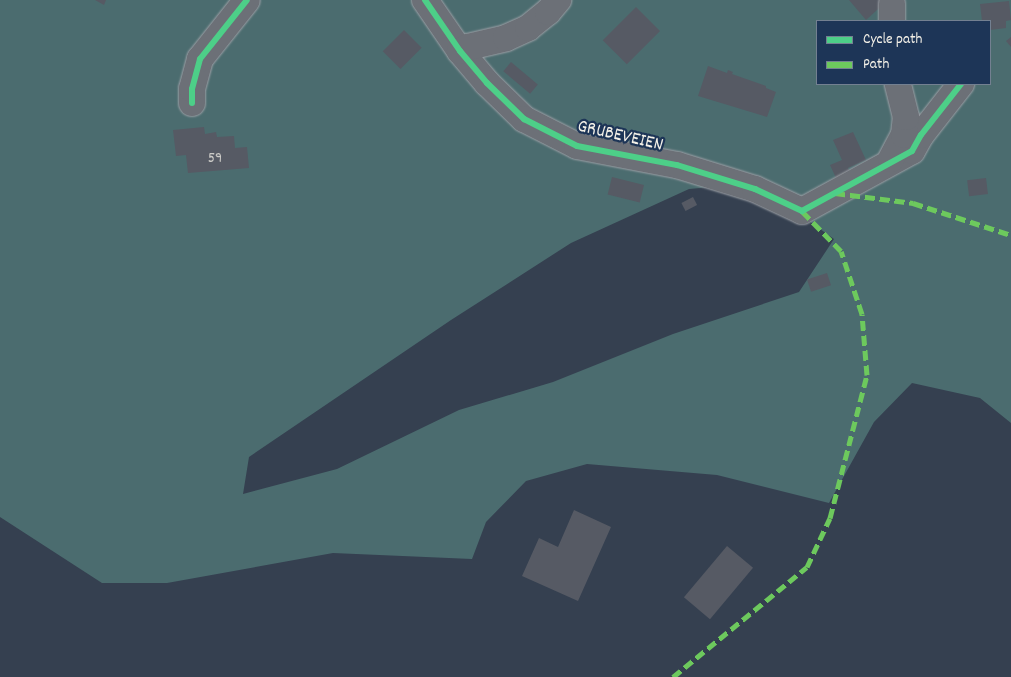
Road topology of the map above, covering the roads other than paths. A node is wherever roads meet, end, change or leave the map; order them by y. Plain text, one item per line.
1 (247, 0) edge
2 (425, 0) edge
3 (558, 0) edge
4 (460, 51) junction
5 (898, 85) edge
6 (960, 85) edge
7 (192, 103) dead end
8 (889, 164) junction

1 - 7 street
2 - 4 street, GRUBEVEIEN
3 - 4 street
4 - 8 street, GRUBEVEIEN
5 - 8 street
6 - 8 street

